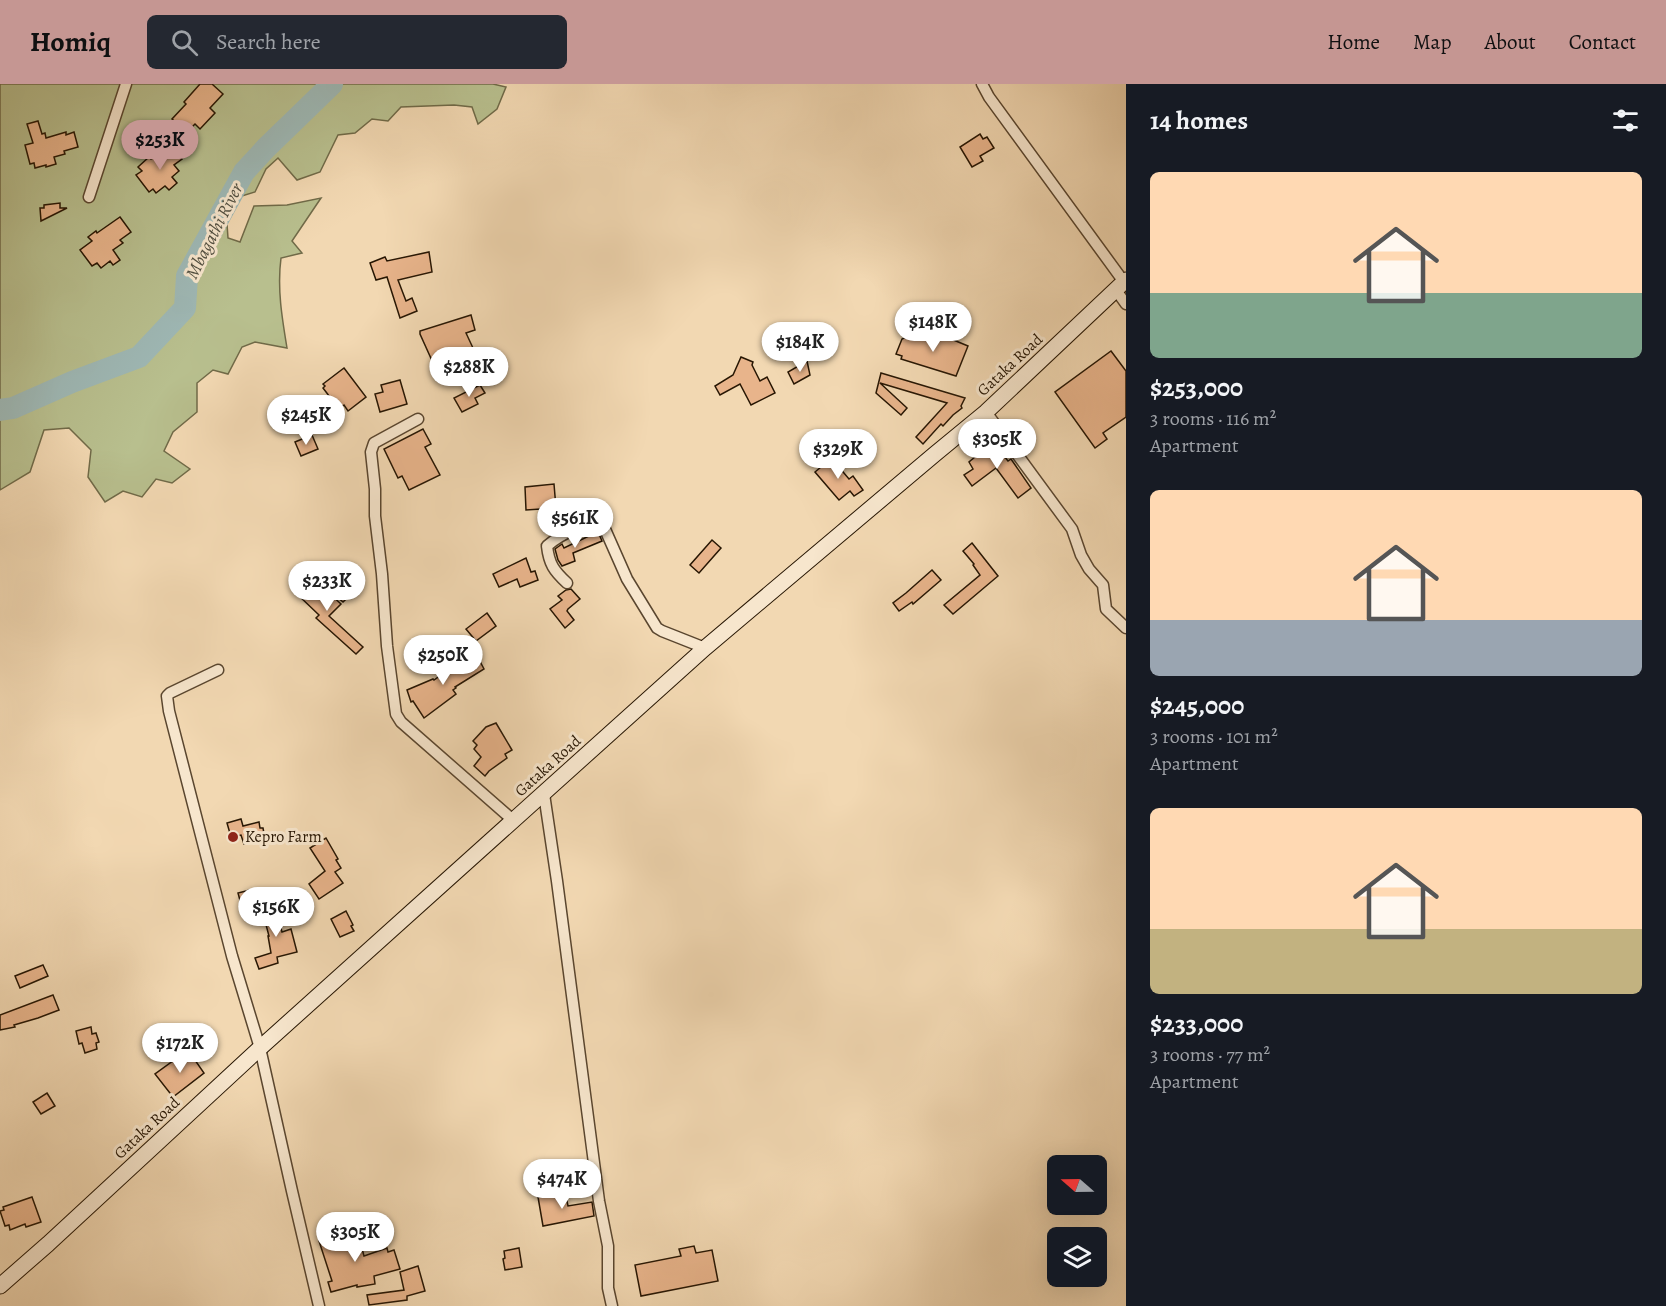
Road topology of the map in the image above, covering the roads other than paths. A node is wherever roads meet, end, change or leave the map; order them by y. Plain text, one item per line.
1 (126, 84) edge
2 (982, 84) edge
3 (89, 197) dead end
4 (1122, 284) edge
5 (1126, 304) edge
6 (986, 412) junction
7 (418, 419) dead end
8 (567, 583) dead end
9 (1126, 628) edge
10 (705, 648) junction
11 (218, 670) dead end
12 (544, 794) junction
13 (514, 821) junction
14 (260, 1048) junction
15 (0, 1286) edge
16 (319, 1306) edge
17 (612, 1306) edge

1 - 3 street
2 - 4 street
4 - 5 street
4 - 6 street, Gataka Road
6 - 9 street
6 - 10 street, Gataka Road
7 - 13 street
8 - 10 street
10 - 12 street, Gataka Road
11 - 14 street
12 - 13 street, Gataka Road
12 - 17 street
13 - 14 street, Gataka Road
14 - 15 street, Gataka Road
14 - 16 street

